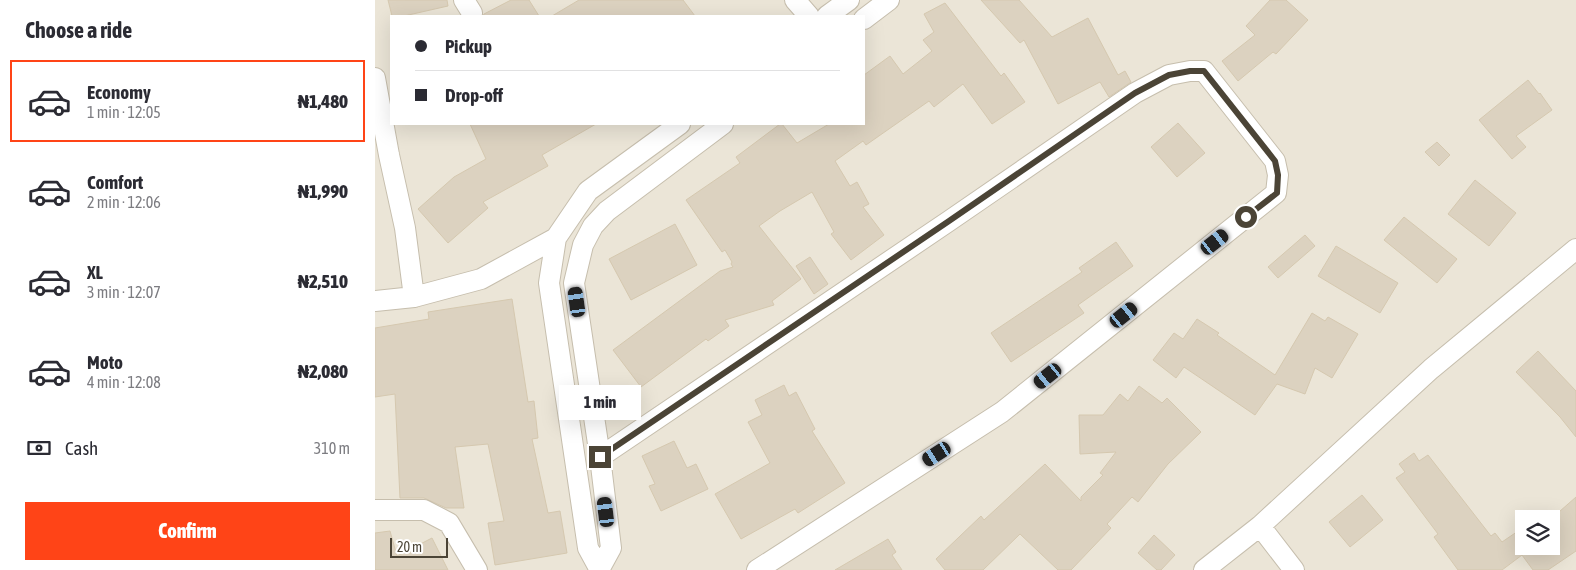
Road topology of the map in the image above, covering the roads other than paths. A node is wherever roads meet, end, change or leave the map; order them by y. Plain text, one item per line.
1 (795, 0) edge
2 (849, 0) edge
3 (889, 0) edge
4 (808, 15) edge
5 (828, 15) edge
6 (865, 18) edge
7 (375, 78) edge
8 (679, 125) edge
9 (722, 125) edge
10 (556, 238) junction
11 (1576, 249) edge
12 (414, 297) junction
13 (375, 301) edge
14 (600, 457) junction
15 (375, 510) edge
16 (1260, 526) junction
17 (600, 569) edge
18 (477, 570) edge
19 (757, 570) edge
20 (1204, 570) edge
21 (1293, 570) edge

1 - 4 street
2 - 5 street
3 - 6 street
7 - 12 street
8 - 10 street
9 - 14 street
10 - 12 street
10 - 17 street
11 - 16 street
12 - 13 street
14 - 17 street
14 - 19 street
15 - 18 street
16 - 20 street
16 - 21 street

